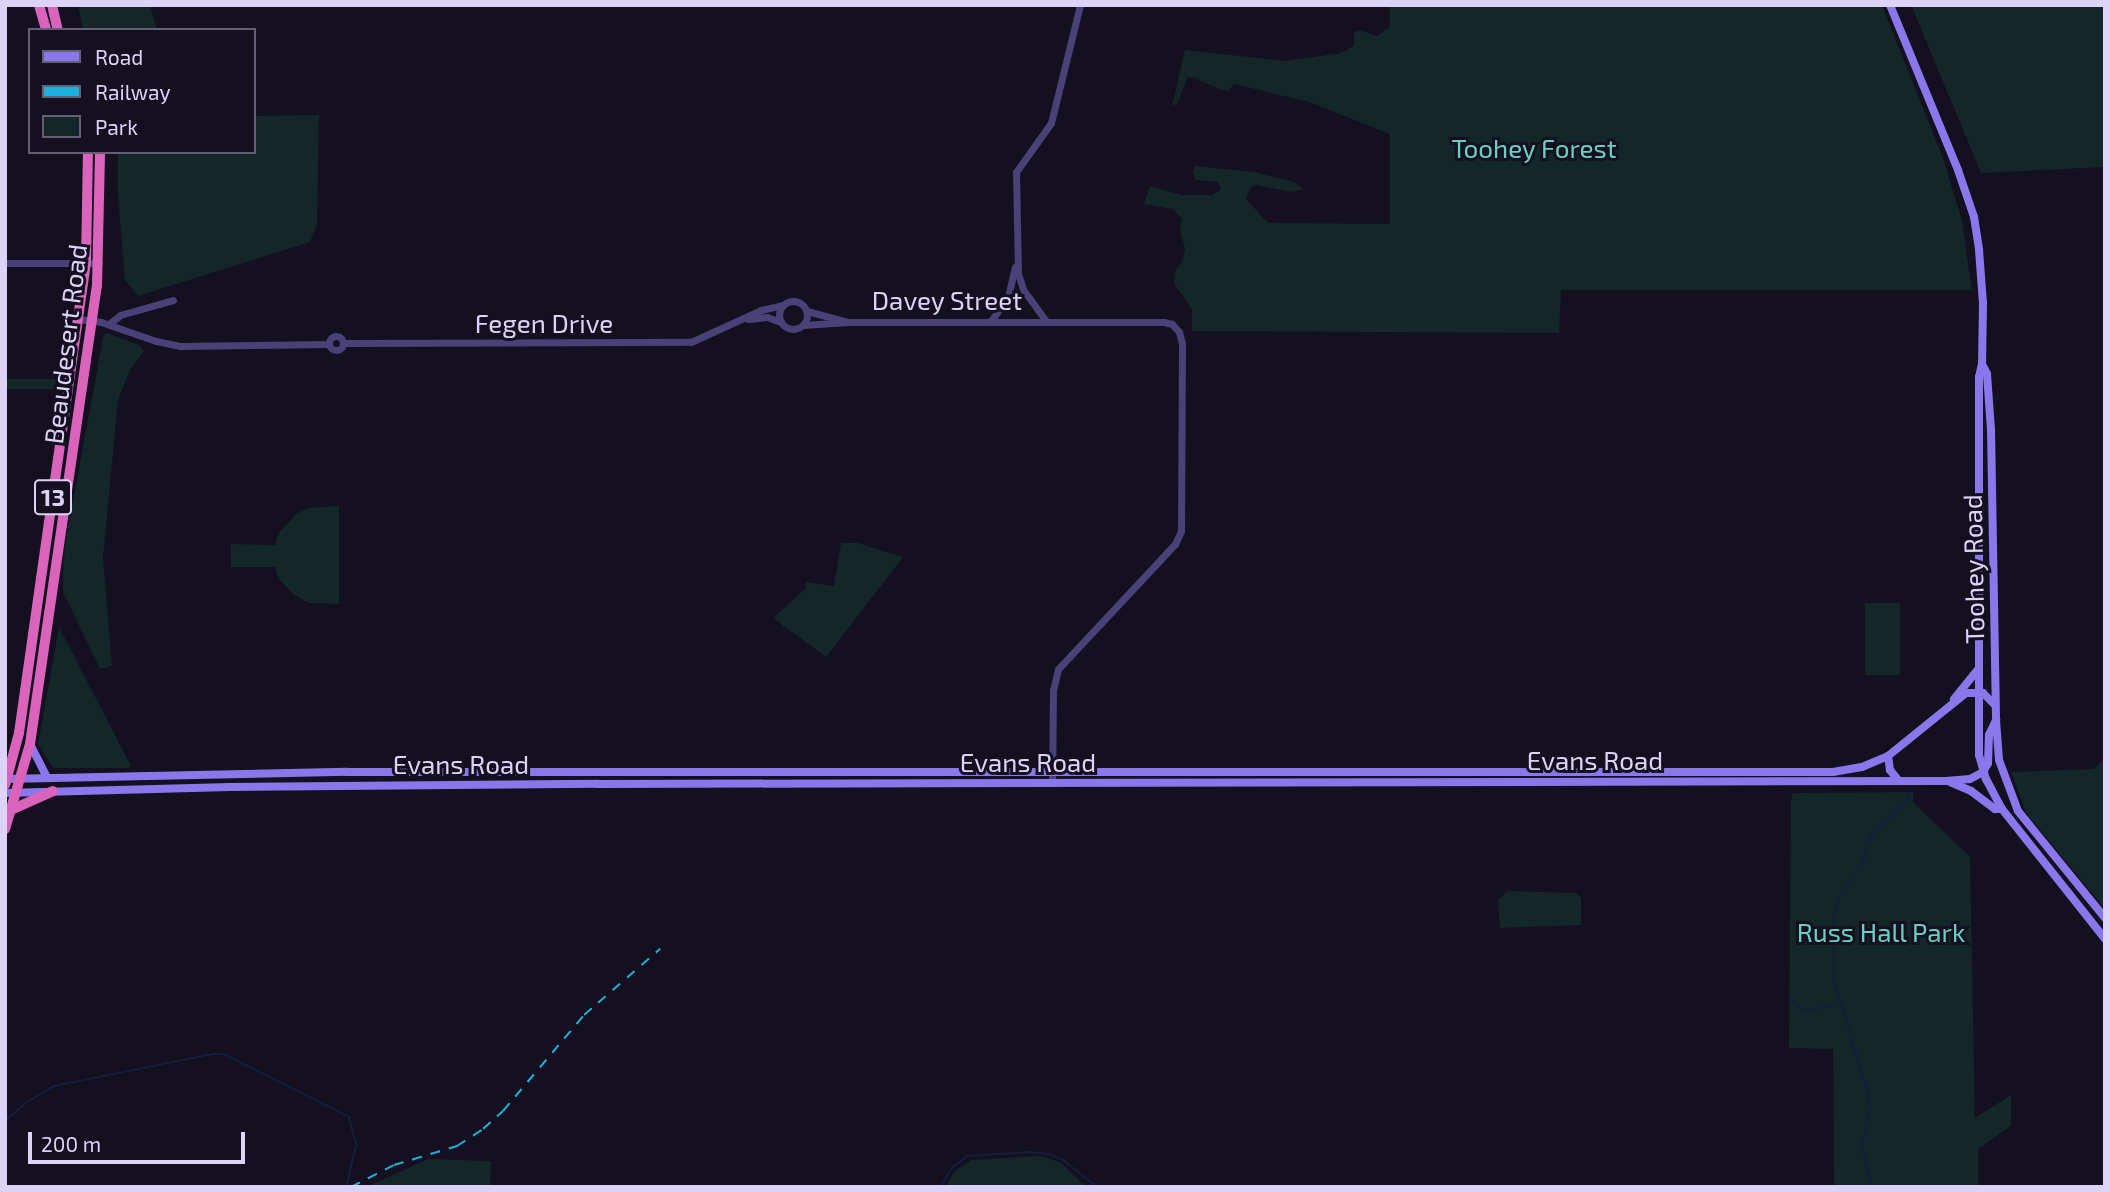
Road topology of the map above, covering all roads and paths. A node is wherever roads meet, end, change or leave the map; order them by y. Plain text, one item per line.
1 (39, 5) edge
2 (52, 5) edge
3 (1080, 5) edge
4 (1890, 5) edge
5 (45, 28) edge
6 (58, 28) edge
7 (88, 154) edge
8 (100, 154) edge
9 (5, 263) edge
10 (86, 263) junction
11 (99, 263) junction
12 (1016, 263) junction
13 (1027, 294) junction
14 (1009, 296) junction
15 (173, 300) dead end
16 (783, 305) junction
17 (807, 311) junction
18 (78, 319) junction
19 (741, 320) junction
20 (92, 321) junction
21 (1046, 321) junction
22 (781, 322) junction
23 (849, 322) junction
24 (990, 322) junction
25 (109, 324) junction
26 (803, 325) junction
27 (1982, 363) junction
28 (1979, 668) junction
29 (1978, 692) junction
30 (1953, 701) junction
31 (1996, 705) junction
32 (1996, 720) junction
33 (30, 744) junction
34 (15, 750) junction
35 (1888, 756) junction
36 (5, 759) edge
37 (1052, 772) junction
38 (1983, 772) junction
39 (151, 776) junction
40 (21, 778) junction
41 (47, 778) junction
42 (6, 781) edge
43 (1899, 781) junction
44 (1947, 781) junction
45 (1052, 783) junction
46 (152, 789) junction
47 (17, 791) junction
48 (53, 791) junction
49 (5, 793) edge
50 (11, 810) junction
51 (2001, 810) junction
52 (5, 829) edge
53 (2105, 918) edge
54 (2105, 939) edge

1 - 5 highway
2 - 6 highway
3 - 12 street
4 - 27 main road, Toohey Road
7 - 10 highway, Beaudesert Road / 13
8 - 11 highway, Beaudesert Road / 13
9 - 10 street
10 - 11 street
10 - 18 highway, Beaudesert Road / 13
11 - 20 highway, Beaudesert Road / 13
12 - 13 street
12 - 14 street
13 - 14 street
13 - 21 street
14 - 24 street
15 - 25 street
16 - 17 street
16 - 19 street, Fegen Drive
16 - 22 street
17 - 23 street, Davey Street
17 - 26 street
18 - 20 street
18 - 34 highway, Beaudesert Road / 13
19 - 22 street, Fegen Drive
19 - 25 street, Fegen Drive
20 - 25 street
20 - 33 highway, Beaudesert Road / 13
21 - 24 street, Davey Street
21 - 37 street, Davey Street
22 - 26 street
23 - 24 street, Davey Street
23 - 26 street, Davey Street
27 - 28 main road, Toohey Road
27 - 31 main road, Toohey Road
28 - 29 main road, Toohey Road
28 - 30 main road
29 - 30 main road
29 - 31 main road
29 - 38 main road, Toohey Road
30 - 35 main road, Evans Road
31 - 32 main road, Toohey Road
32 - 38 main road
32 - 53 main road, Toohey Road
33 - 40 highway, Beaudesert Road / 13
33 - 41 main road
34 - 36 highway
34 - 42 highway, Beaudesert Road / 13
35 - 37 main road, Evans Road
35 - 43 main road
37 - 39 main road, Evans Road
37 - 45 street
38 - 44 main road, Evans Road
38 - 51 main road, Toohey Road
39 - 41 main road, Evans Road
39 - 46 main road
40 - 41 main road, Evans Road
40 - 42 main road, Evans Road
40 - 47 highway, Beaudesert Road / 13
43 - 44 main road, Evans Road
43 - 45 main road, Evans Road
44 - 51 main road
45 - 46 main road, Evans Road
46 - 48 main road, Evans Road
47 - 48 main road, Evans Road
47 - 49 main road, Evans Road
47 - 50 highway, Beaudesert Road / 13
48 - 50 highway
50 - 52 highway, Beaudesert Road / 13
51 - 54 main road

